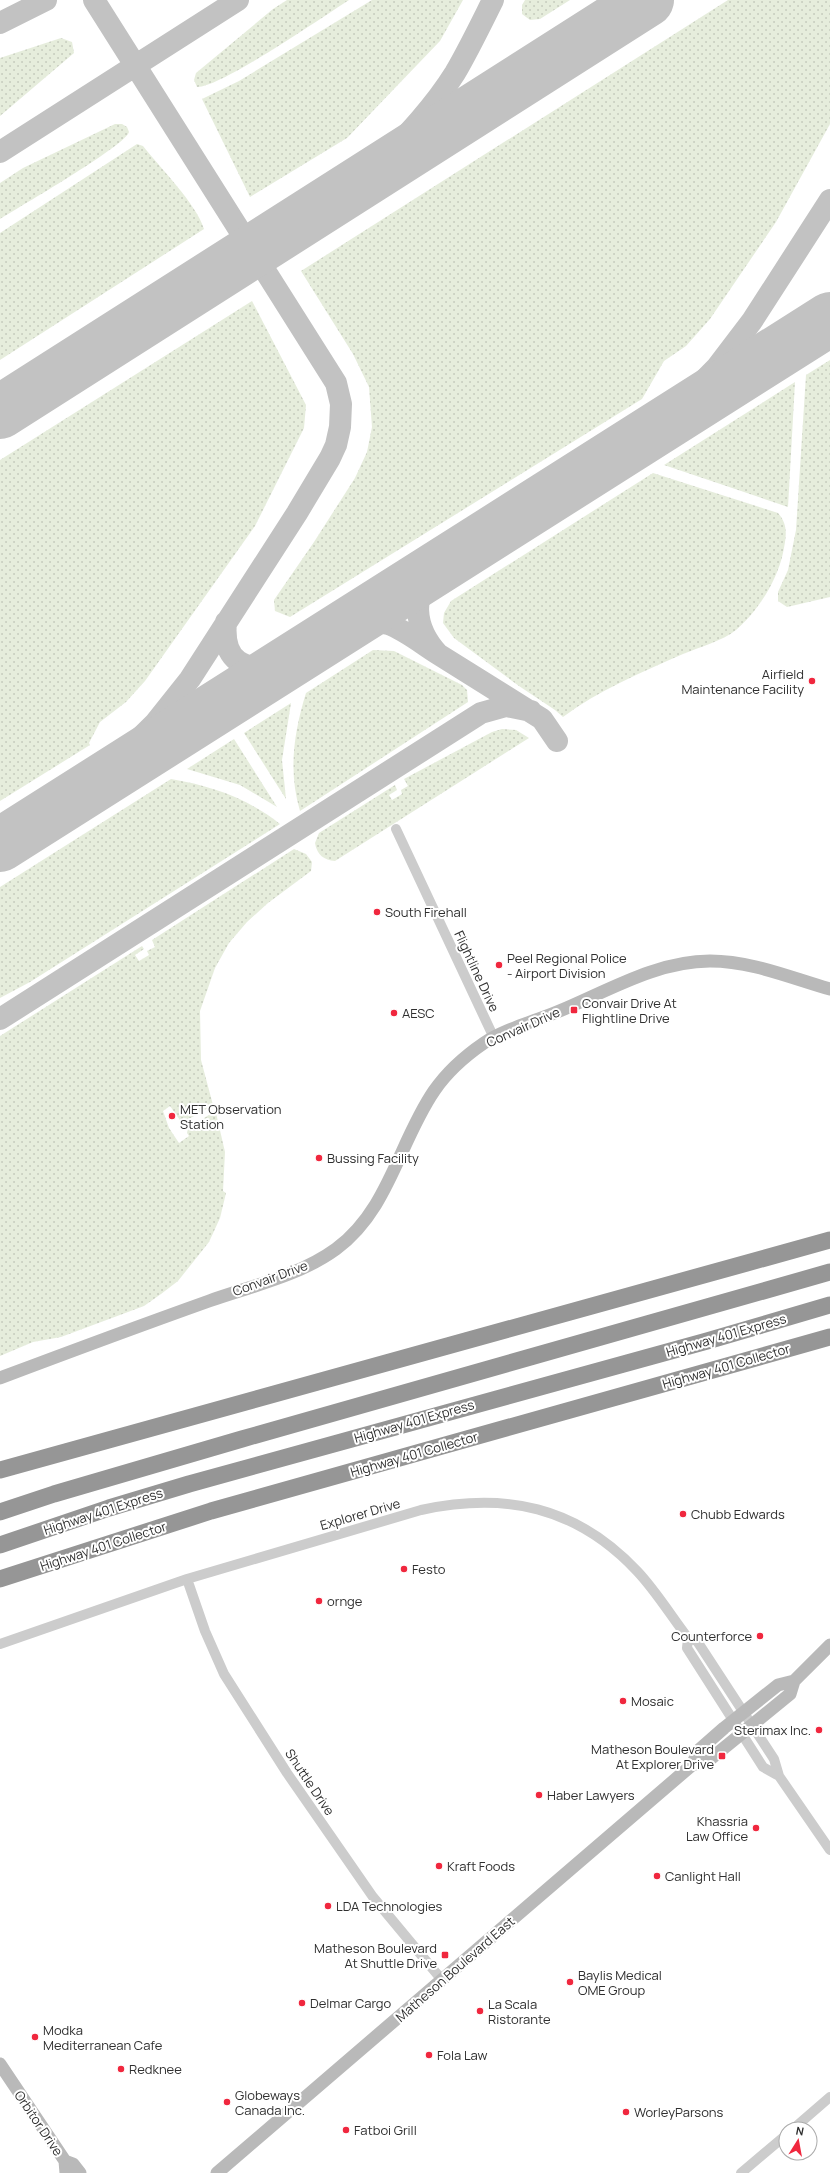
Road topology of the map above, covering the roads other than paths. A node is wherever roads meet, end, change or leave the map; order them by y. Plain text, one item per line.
1 (396, 829) dead end
2 (830, 989) edge
3 (494, 1038) junction
4 (830, 1239) edge
5 (830, 1272) edge
6 (830, 1305) edge
7 (830, 1337) edge
8 (0, 1378) edge
9 (0, 1470) edge
10 (0, 1512) edge
11 (0, 1545) edge
12 (0, 1579) edge
13 (187, 1579) junction
14 (0, 1644) edge
15 (830, 1645) edge
16 (794, 1681) junction
17 (739, 1717) junction
18 (752, 1724) junction
19 (741, 1732) junction
20 (692, 1765) junction
21 (779, 1776) junction
22 (830, 1850) edge
23 (442, 1980) junction
24 (0, 2064) edge
25 (830, 2097) edge
26 (802, 2121) edge
27 (778, 2142) edge
28 (66, 2167) edge
29 (80, 2173) edge
30 (217, 2173) edge
31 (741, 2173) edge

1 - 3 street, Flightline Drive
2 - 3 street, Convair Drive
3 - 8 street, Convair Drive
4 - 9 highway
5 - 10 highway
6 - 11 highway, Highway 401 Express
7 - 12 highway, Highway 401 Collector
13 - 14 street, Explorer Drive
13 - 17 street, Explorer Drive
13 - 23 street, Shuttle Drive
15 - 16 street, Matheson Boulevard East
16 - 17 street, Matheson Boulevard East
16 - 18 street, Matheson Boulevard East
17 - 18 street, Explorer Drive
17 - 19 street, Explorer Drive
17 - 20 street, Matheson Boulevard East
18 - 19 street, Matheson Boulevard East
18 - 21 street, Explorer Drive
19 - 20 street, Matheson Boulevard East
19 - 21 street, Explorer Drive
20 - 23 street, Matheson Boulevard East
21 - 22 street, Explorer Drive
23 - 30 street, Matheson Boulevard East
24 - 28 street, Orbitor Drive
25 - 26 street
27 - 31 street
28 - 29 street, Orbitor Drive

